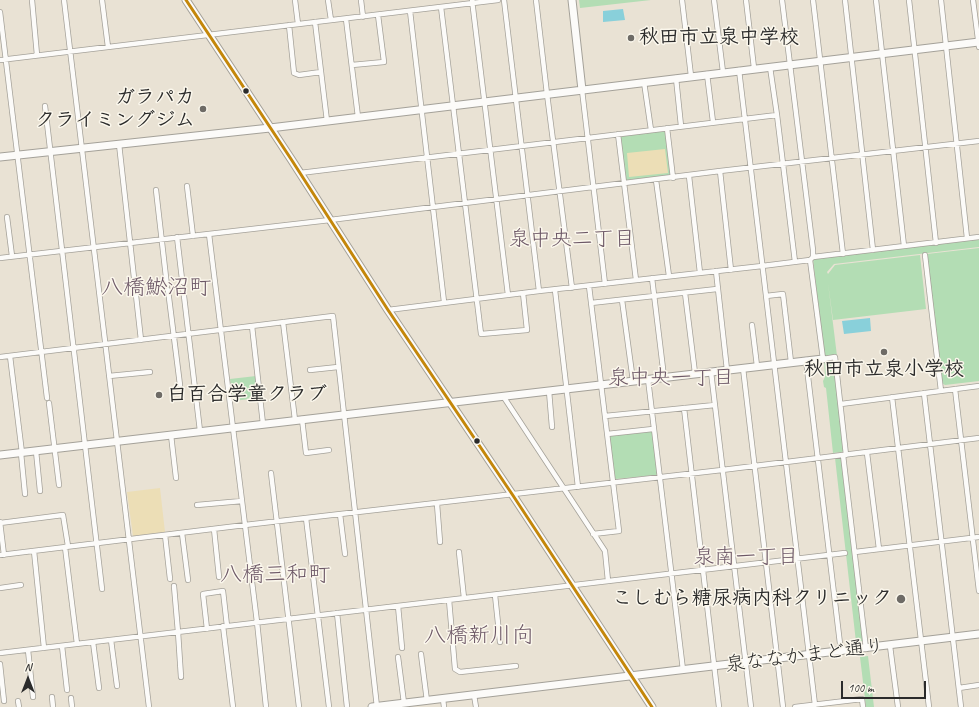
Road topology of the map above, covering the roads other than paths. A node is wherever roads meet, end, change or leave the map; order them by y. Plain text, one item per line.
1 (32, 0) edge
2 (64, 0) edge
3 (102, 0) edge
4 (186, 0) edge
5 (295, 0) edge
6 (328, 0) edge
7 (361, 0) edge
8 (498, 0) edge
9 (504, 0) edge
10 (536, 0) edge
11 (572, 0) edge
12 (682, 0) edge
13 (714, 0) edge
14 (746, 0) edge
15 (782, 0) edge
16 (813, 0) edge
17 (845, 0) edge
18 (876, 0) edge
19 (909, 0) edge
20 (941, 0) edge
21 (973, 0) edge
22 (472, 2) edge
23 (441, 7) junction
24 (410, 10) junction
25 (0, 12) edge
26 (378, 15) junction
27 (363, 17) junction
28 (346, 19) junction
29 (331, 20) junction
30 (315, 22) junction
31 (298, 24) junction
32 (289, 25) junction
33 (209, 35) junction
34 (979, 44) edge
35 (947, 46) junction
36 (108, 47) junction
37 (915, 50) junction
38 (70, 51) junction
39 (883, 53) junction
40 (37, 55) junction
41 (851, 57) junction
42 (6, 59) junction
43 (0, 60) edge
44 (820, 61) junction
45 (790, 64) junction
46 (352, 65) junction
47 (770, 67) junction
48 (754, 68) junction
49 (739, 70) junction
50 (321, 72) junction
51 (723, 72) junction
52 (708, 74) junction
53 (691, 76) junction
54 (676, 78) junction
55 (644, 82) junction
56 (582, 90) junction
57 (547, 94) junction
58 (516, 97) junction
59 (484, 102) junction
60 (44, 106) dead end
61 (452, 106) junction
62 (422, 110) junction
63 (777, 115) junction
64 (358, 117) junction
65 (744, 119) junction
66 (327, 121) junction
67 (713, 122) junction
68 (681, 126) junction
69 (270, 128) junction
70 (667, 128) junction
71 (651, 130) junction
72 (618, 134) junction
73 (588, 138) junction
74 (979, 141) edge
75 (553, 142) junction
76 (119, 144) junction
77 (956, 144) junction
78 (522, 146) junction
79 (82, 148) junction
80 (925, 148) junction
81 (491, 150) junction
82 (50, 151) junction
83 (894, 152) junction
84 (458, 154) junction
85 (18, 155) junction
86 (862, 155) junction
87 (0, 157) edge
88 (427, 158) junction
89 (832, 159) junction
90 (801, 162) junction
91 (782, 165) junction
92 (750, 169) junction
93 (720, 171) junction
94 (300, 172) junction
95 (688, 176) junction
96 (673, 178) junction
97 (656, 180) junction
98 (625, 184) junction
99 (187, 186) dead end
100 (594, 188) junction
101 (156, 190) dead end
102 (560, 192) junction
103 (527, 195) junction
104 (496, 199) junction
105 (465, 203) junction
106 (433, 207) junction
107 (7, 217) dead end
108 (330, 220) junction
109 (209, 234) junction
110 (193, 236) junction
111 (979, 237) edge
112 (177, 238) junction
113 (967, 238) junction
114 (162, 240) junction
115 (130, 243) junction
116 (936, 243) junction
117 (904, 246) junction
118 (94, 247) junction
119 (873, 250) junction
120 (62, 251) junction
121 (843, 254) junction
122 (30, 255) junction
123 (925, 255) dead end
124 (12, 256) junction
125 (0, 258) edge
126 (812, 258) junction
127 (794, 262) junction
128 (762, 266) junction
129 (731, 270) junction
130 (716, 272) junction
131 (700, 273) junction
132 (669, 276) junction
133 (652, 278) junction
134 (636, 280) junction
135 (605, 284) junction
136 (589, 286) junction
137 (572, 288) junction
138 (717, 289) junction
139 (555, 290) junction
140 (540, 291) junction
141 (523, 293) junction
142 (685, 293) junction
143 (508, 295) junction
144 (654, 296) junction
145 (766, 296) junction
146 (476, 298) junction
147 (622, 300) junction
148 (444, 302) junction
149 (591, 303) junction
150 (388, 310) junction
151 (283, 322) junction
152 (752, 325) dead end
153 (252, 326) junction
154 (220, 330) junction
155 (189, 334) junction
156 (174, 336) junction
157 (141, 340) junction
158 (105, 344) junction
159 (73, 348) junction
160 (42, 352) junction
161 (10, 356) junction
162 (0, 357) edge
163 (823, 359) junction
164 (806, 360) junction
165 (792, 362) junction
166 (774, 364) junction
167 (757, 366) junction
168 (338, 367) junction
169 (743, 368) junction
170 (310, 370) dead end
171 (727, 370) junction
172 (150, 372) dead end
173 (711, 372) junction
174 (695, 373) junction
175 (109, 376) junction
176 (664, 377) junction
177 (648, 379) junction
178 (633, 381) junction
179 (180, 385) dead end
180 (601, 385) junction
181 (979, 386) edge
182 (566, 389) junction
183 (955, 389) junction
184 (549, 391) junction
185 (941, 391) junction
186 (924, 393) junction
187 (503, 396) junction
188 (892, 397) junction
189 (451, 403) junction
190 (715, 404) junction
191 (840, 404) junction
192 (684, 408) junction
193 (652, 411) junction
194 (343, 415) junction
195 (605, 416) junction
196 (298, 420) junction
197 (263, 424) junction
198 (552, 427) dead end
199 (233, 428) junction
200 (653, 429) junction
201 (200, 432) junction
202 (607, 434) junction
203 (171, 435) junction
204 (979, 438) edge
205 (117, 441) junction
206 (961, 441) junction
207 (930, 444) junction
208 (84, 445) junction
209 (898, 448) junction
210 (54, 449) junction
211 (329, 450) dead end
212 (36, 451) junction
213 (867, 452) junction
214 (21, 453) junction
215 (0, 455) edge
216 (845, 455) junction
217 (817, 458) junction
218 (786, 462) junction
219 (754, 466) junction
220 (722, 470) junction
221 (271, 473) dead end
222 (691, 473) junction
223 (660, 477) junction
224 (176, 478) dead end
225 (614, 483) junction
226 (59, 485) dead end
227 (578, 486) junction
228 (563, 488) junction
229 (40, 491) dead end
230 (26, 494) dead end
231 (512, 494) junction
232 (242, 501) junction
233 (437, 504) junction
234 (197, 506) dead end
235 (355, 512) junction
236 (340, 514) junction
237 (306, 518) junction
238 (0, 522) edge
239 (277, 522) junction
240 (245, 525) junction
241 (214, 529) junction
242 (182, 533) junction
243 (593, 534) junction
244 (165, 535) junction
245 (979, 537) edge
246 (973, 538) junction
247 (129, 539) junction
248 (440, 542) dead end
249 (941, 542) junction
250 (97, 543) junction
251 (910, 545) junction
252 (67, 546) junction
253 (879, 549) junction
254 (34, 551) junction
255 (459, 552) dead end
256 (855, 552) junction
257 (845, 553) dead end
258 (345, 554) dead end
259 (2, 555) edge
260 (829, 555) junction
261 (797, 559) junction
262 (766, 563) junction
263 (734, 566) junction
264 (703, 571) junction
265 (672, 574) junction
266 (219, 577) dead end
267 (170, 579) dead end
268 (188, 580) dead end
269 (608, 581) junction
270 (22, 585) dead end
271 (571, 585) junction
272 (174, 586) dead end
273 (0, 588) edge
274 (102, 589) dead end
275 (979, 591) edge
276 (495, 595) junction
277 (464, 598) junction
278 (449, 600) junction
279 (398, 606) junction
280 (366, 610) junction
281 (337, 613) junction
282 (318, 615) junction
283 (288, 618) junction
284 (257, 622) junction
285 (225, 626) junction
286 (207, 628) junction
287 (178, 632) junction
288 (979, 634) edge
289 (141, 636) junction
290 (953, 638) junction
291 (111, 640) junction
292 (93, 642) junction
293 (500, 642) dead end
294 (922, 642) junction
295 (77, 644) junction
296 (62, 646) junction
297 (890, 646) junction
298 (44, 648) junction
299 (402, 648) dead end
300 (866, 649) junction
301 (28, 650) junction
302 (841, 652) junction
303 (0, 653) edge
304 (421, 654) dead end
305 (809, 655) junction
306 (398, 657) dead end
307 (778, 659) junction
308 (746, 663) junction
309 (0, 664) edge
310 (516, 666) dead end
311 (715, 667) junction
312 (683, 670) junction
313 (631, 676) junction
314 (181, 677) dead end
315 (1, 685) edge
316 (117, 686) dead end
317 (979, 686) edge
318 (99, 688) dead end
319 (959, 688) junction
320 (67, 690) dead end
321 (474, 695) junction
322 (52, 696) dead end
323 (33, 697) dead end
324 (71, 698) dead end
325 (443, 699) junction
326 (4, 701) dead end
327 (427, 701) junction
328 (404, 704) junction
329 (815, 705) junction
330 (830, 705) edge
331 (53, 707) edge
332 (72, 707) edge
333 (149, 707) edge
334 (233, 707) edge
335 (266, 707) edge
336 (299, 707) edge
337 (330, 707) edge
338 (347, 707) edge
339 (372, 707) edge
340 (377, 707) edge
341 (444, 707) edge
342 (476, 707) edge
343 (652, 707) edge
344 (719, 707) edge
345 (750, 707) edge
346 (783, 707) edge
347 (796, 707) edge
348 (799, 707) edge
349 (863, 707) edge
350 (898, 707) edge
351 (929, 707) edge
352 (961, 707) edge

1 - 40 street
2 - 38 street
3 - 36 street
4 - 33 street
5 - 31 street
6 - 29 street
7 - 27 street
8 - 22 street
9 - 58 street
10 - 57 street
11 - 56 street
12 - 53 street
13 - 51 street
14 - 48 street
15 - 45 street
16 - 44 street
17 - 41 street
18 - 39 street
19 - 37 street
20 - 35 street
21 - 34 street
22 - 23 street
22 - 59 street
23 - 24 street
23 - 61 street
24 - 26 street
24 - 62 street
25 - 42 street
26 - 27 street
26 - 46 street
27 - 28 street
28 - 29 street
28 - 46 street
29 - 30 street
30 - 31 street
30 - 50 street
31 - 32 street
32 - 33 street
32 - 50 street
33 - 36 street
33 - 69 street
34 - 35 street
35 - 37 street
35 - 77 street
36 - 38 street
37 - 39 street
37 - 80 street
38 - 40 street
38 - 79 street
39 - 41 street
39 - 83 street
40 - 42 street
41 - 44 street
41 - 86 street
42 - 43 street
42 - 85 street
44 - 45 street
44 - 89 street
45 - 47 street
45 - 90 street
46 - 64 street
47 - 48 street
47 - 63 street
48 - 49 street
49 - 51 street
49 - 65 street
50 - 66 street
51 - 52 street
52 - 53 street
52 - 67 street
53 - 54 street
54 - 55 street
54 - 68 street
55 - 56 street
55 - 71 street
56 - 57 street
56 - 73 street
57 - 58 street
57 - 75 street
58 - 59 street
58 - 78 street
59 - 61 street
59 - 81 street
60 - 82 street
61 - 62 street
61 - 84 street
62 - 64 street
62 - 88 street
63 - 65 street
63 - 91 street
64 - 66 street
65 - 67 street
65 - 92 street
66 - 69 street
67 - 68 street
68 - 70 street
69 - 76 street
69 - 94 street
70 - 71 street
70 - 96 street
71 - 72 street
72 - 73 street
72 - 98 street
73 - 75 street
73 - 100 street
74 - 77 street
75 - 78 street
75 - 102 street
76 - 79 street
76 - 115 street
77 - 80 street
77 - 113 street
78 - 81 street
78 - 103 street
79 - 82 street
79 - 118 street
80 - 83 street
80 - 116 street
81 - 84 street
81 - 104 street
82 - 85 street
82 - 120 street
83 - 86 street
83 - 117 street
84 - 88 street
84 - 105 street
85 - 87 street
85 - 122 street
86 - 89 street
86 - 119 street
88 - 94 street
88 - 106 street
89 - 90 street
89 - 121 street
90 - 91 street
90 - 126 street
91 - 92 street
91 - 127 street
92 - 93 street
92 - 128 street
93 - 95 street
93 - 129 street
94 - 108 street
95 - 96 street
95 - 131 street
96 - 97 street
97 - 98 street
97 - 132 street
98 - 100 street
98 - 134 street
99 - 110 street
100 - 102 street
100 - 135 street
101 - 114 street
102 - 103 street
102 - 137 street
103 - 104 street
103 - 140 street
104 - 105 street
104 - 143 street
105 - 106 street
105 - 146 street
106 - 108 street
106 - 148 street
107 - 124 street
108 - 109 street
108 - 150 street
109 - 110 street
109 - 154 street
110 - 112 street
111 - 113 street
112 - 114 street
112 - 155 street
113 - 116 street
114 - 115 street
114 - 156 street
115 - 118 street
115 - 157 street
116 - 117 street
117 - 119 street
118 - 120 street
118 - 158 street
119 - 121 street
120 - 122 street
120 - 159 street
121 - 126 street
122 - 124 street
122 - 160 street
123 - 185 street
124 - 125 street
126 - 127 street
126 - 163 street
127 - 128 street
128 - 129 street
128 - 145 street
129 - 130 street
130 - 131 street
130 - 138 street
131 - 132 street
132 - 133 street
133 - 134 street
133 - 144 street
134 - 135 street
135 - 136 street
136 - 137 street
136 - 149 street
137 - 139 street
138 - 142 street
138 - 171 street
139 - 140 street
139 - 182 street
140 - 141 street
141 - 143 street
141 - 146 street
142 - 144 street
142 - 174 street
143 - 146 street
144 - 147 street
144 - 176 street
145 - 165 street
145 - 166 street
146 - 148 street
147 - 149 street
147 - 178 street
148 - 150 street
149 - 180 street
150 - 189 street
151 - 153 street
151 - 168 street
151 - 196 street
152 - 167 street
153 - 154 street
153 - 197 street
154 - 155 street
154 - 199 street
155 - 156 street
155 - 201 street
156 - 157 street
156 - 179 street
157 - 158 street
158 - 159 street
158 - 175 street
159 - 160 street
159 - 208 street
160 - 161 street
160 - 210 street
161 - 162 street
161 - 214 street
163 - 164 street
163 - 191 street
164 - 165 street
164 - 217 street
165 - 166 street
166 - 167 street
166 - 218 street
167 - 169 street
168 - 170 street
168 - 194 street
169 - 171 street
169 - 219 street
171 - 173 street
172 - 175 street
173 - 174 street
173 - 190 street
174 - 176 street
175 - 205 street
176 - 177 street
177 - 178 street
177 - 193 street
178 - 180 street
180 - 182 street
180 - 195 street
181 - 183 street
182 - 184 street
182 - 227 street
183 - 185 street
183 - 206 street
184 - 187 street
184 - 198 street
185 - 186 street
186 - 188 street
186 - 207 street
187 - 189 street
187 - 228 street
188 - 191 street
188 - 209 street
189 - 194 street
189 - 231 street
190 - 192 street
190 - 220 street
191 - 216 street
192 - 193 street
192 - 222 street
193 - 195 street
193 - 200 street
194 - 196 street
194 - 235 street
195 - 202 street
196 - 197 street
196 - 211 street
197 - 199 street
199 - 201 street
199 - 232 street
200 - 202 street
200 - 223 street
201 - 203 street
202 - 225 street
203 - 205 street
203 - 224 street
204 - 206 street
205 - 208 street
205 - 247 street
206 - 207 street
206 - 246 street
207 - 209 street
207 - 249 street
208 - 210 street
208 - 250 street
209 - 213 street
209 - 251 street
210 - 212 street
210 - 226 street
212 - 214 street
212 - 229 street
213 - 216 street
213 - 253 street
214 - 215 street
214 - 230 street
216 - 217 street
216 - 256 street
217 - 218 street
217 - 260 street
218 - 219 street
218 - 261 street
219 - 220 street
219 - 262 street
220 - 222 street
220 - 263 street
221 - 239 street
222 - 223 street
222 - 264 street
223 - 225 street
223 - 265 street
225 - 227 street
225 - 243 street
227 - 228 street
228 - 231 street
228 - 243 street
231 - 233 street
231 - 271 street
232 - 234 street
232 - 240 street
233 - 235 street
233 - 248 street
235 - 236 street
235 - 280 street
236 - 237 street
236 - 258 street
237 - 239 street
237 - 282 street
238 - 252 street
238 - 259 street
239 - 240 street
239 - 283 street
240 - 241 street
240 - 284 street
241 - 242 street
241 - 266 street
242 - 244 street
242 - 268 street
243 - 269 street
244 - 247 street
244 - 267 street
245 - 246 street
246 - 249 street
246 - 275 street
247 - 250 street
247 - 289 street
249 - 251 street
249 - 290 street
250 - 252 street
250 - 274 street
251 - 253 street
251 - 294 street
252 - 254 street
252 - 295 street
253 - 256 street
254 - 259 street
254 - 298 street
255 - 277 street
256 - 300 street
257 - 260 street
260 - 261 street
260 - 302 street
261 - 262 street
261 - 305 street
262 - 263 street
262 - 307 street
263 - 264 street
263 - 308 street
264 - 265 street
264 - 311 street
265 - 269 street
265 - 312 street
269 - 271 street
270 - 273 street
271 - 276 street
271 - 313 street
272 - 287 street
276 - 277 street
276 - 293 street
277 - 278 street
278 - 279 street
278 - 310 street
279 - 280 street
279 - 299 street
280 - 281 street
280 - 340 street
281 - 282 street
281 - 338 street
282 - 283 street
282 - 337 street
283 - 284 street
283 - 336 street
284 - 285 street
284 - 335 street
285 - 286 street
285 - 286 street
285 - 334 street
286 - 287 street
287 - 289 street
287 - 314 street
288 - 290 street, 泉ななかまど通り
289 - 291 street
289 - 333 street
290 - 294 street, 泉ななかまど通り
290 - 319 street
291 - 292 street
291 - 316 street
292 - 295 street
292 - 318 street
294 - 297 street, 泉ななかまど通り
294 - 351 street
295 - 296 street
296 - 298 street
296 - 320 street
297 - 300 street, 泉ななかまど通り
297 - 350 street
298 - 301 street
300 - 302 street, 泉ななかまど通り
301 - 303 street
301 - 323 street
302 - 305 street, 泉ななかまど通り
304 - 327 street
305 - 307 street, 泉ななかまど通り
305 - 329 street
306 - 328 street
307 - 308 street, 泉ななかまど通り
307 - 346 street
308 - 311 street, 泉ななかまど通り
308 - 345 street
309 - 315 street
311 - 312 street, 泉ななかまど通り
311 - 344 street
312 - 313 street, 泉ななかまど通り
313 - 321 street, 泉ななかまど通り
313 - 343 street
315 - 326 street
317 - 319 street
319 - 352 street
321 - 325 street, 泉ななかまど通り
321 - 342 street
322 - 331 street
324 - 332 street
325 - 327 street, 泉ななかまど通り
325 - 341 street
327 - 328 street, 泉ななかまど通り
328 - 340 street, 泉ななかまど通り
329 - 330 street
329 - 348 street
330 - 349 street
339 - 340 street, 泉ななかまど通り
347 - 348 street

